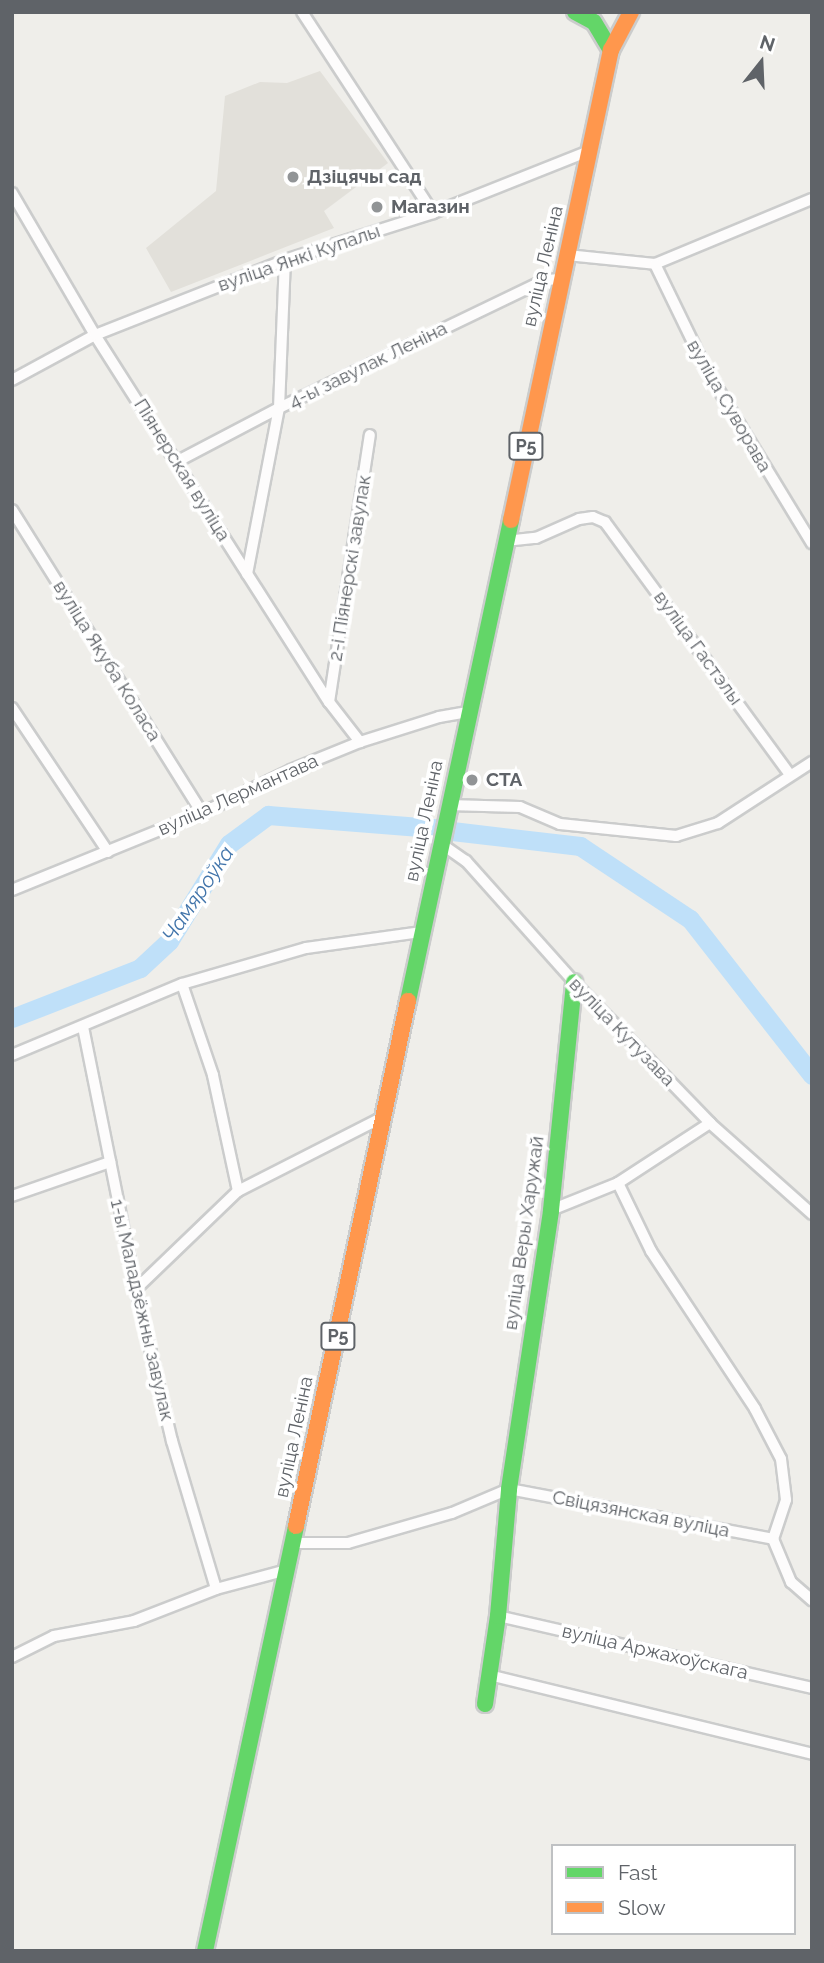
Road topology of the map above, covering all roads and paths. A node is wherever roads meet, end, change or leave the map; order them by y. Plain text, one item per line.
1 (302, 12) edge
2 (575, 12) edge
3 (631, 12) edge
4 (611, 50) junction
5 (591, 150) junction
6 (12, 193) edge
7 (812, 198) edge
8 (433, 213) junction
9 (567, 256) junction
10 (285, 260) junction
11 (655, 264) junction
12 (562, 279) junction
13 (95, 335) junction
14 (12, 380) edge
15 (279, 408) junction
16 (370, 435) dead end
17 (178, 461) junction
18 (12, 510) edge
19 (505, 541) junction
20 (812, 542) edge
21 (247, 574) junction
22 (329, 702) junction
23 (12, 708) edge
24 (468, 712) junction
25 (359, 742) junction
26 (812, 762) edge
27 (790, 775) junction
28 (448, 805) junction
29 (202, 813) junction
30 (440, 843) junction
31 (108, 852) junction
32 (14, 886) edge
33 (422, 932) junction
34 (574, 982) junction
35 (182, 984) junction
36 (83, 1027) junction
37 (12, 1055) edge
38 (385, 1116) junction
39 (710, 1123) junction
40 (110, 1162) junction
41 (618, 1183) junction
42 (238, 1191) junction
43 (12, 1196) edge
44 (551, 1210) junction
45 (812, 1214) edge
46 (136, 1289) junction
47 (509, 1489) junction
48 (773, 1539) junction
49 (293, 1543) junction
50 (287, 1570) junction
51 (216, 1589) junction
52 (812, 1600) edge
53 (498, 1616) junction
54 (12, 1657) edge
55 (489, 1675) junction
56 (812, 1688) edge
57 (485, 1704) dead end
58 (812, 1754) edge
59 (205, 1951) edge

1 - 8 street
2 - 4 main road
3 - 4 main road, вуліца Леніна / Р5
4 - 5 main road, вуліца Леніна / Р5
5 - 8 street, вуліца Янкі Купалы
5 - 9 main road, вуліца Леніна / Р5
6 - 13 street, Піянерская вуліца
7 - 11 street
8 - 10 street, вуліца Янкі Купалы
9 - 11 street
9 - 12 main road, вуліца Леніна / Р5
10 - 13 street, вуліца Янкі Купалы
10 - 15 street
11 - 20 street, вуліца Суворава
12 - 15 street, 4-ы завулак Леніна
12 - 19 main road, вуліца Леніна / Р5
13 - 14 street, вуліца Янкі Купалы
13 - 17 street, Піянерская вуліца
15 - 17 street, 4-ы завулак Леніна
15 - 21 street
16 - 22 street, 2-і Піянерскі завулак
17 - 21 street, Піянерская вуліца
18 - 29 street, вуліца Якуба Коласа
19 - 24 main road, вуліца Леніна / Р5
19 - 27 street, вуліца Гастэлы
21 - 22 street, Піянерская вуліца
22 - 25 street, Піянерская вуліца
23 - 31 street
24 - 25 street, вуліца Лермантава
24 - 28 main road, вуліца Леніна / Р5
25 - 29 street, вуліца Лермантава
26 - 27 street
27 - 28 street
28 - 30 main road, вуліца Леніна / Р5
29 - 31 street, вуліца Лермантава
30 - 33 main road, вуліца Леніна / Р5
30 - 34 street, вуліца Кутузава
31 - 32 street, вуліца Лермантава
33 - 35 street
33 - 38 main road, вуліца Леніна / Р5
34 - 39 street, вуліца Кутузава
34 - 44 main road, вуліца Веры Харужай
35 - 36 street
35 - 42 street
36 - 37 street
36 - 40 street, 1-ы Маладзёжны завулак
38 - 42 street
38 - 49 main road, вуліца Леніна / Р5
39 - 41 street
39 - 45 street, вуліца Кутузава
40 - 43 street
40 - 46 street, 1-ы Маладзёжны завулак
41 - 44 street
41 - 48 street
42 - 46 street
44 - 47 main road, вуліца Веры Харужай
46 - 51 street, 1-ы Маладзёжны завулак
47 - 48 street, Свіцязянская вуліца
47 - 49 street
47 - 53 main road, вуліца Веры Харужай
48 - 52 street
49 - 50 main road, вуліца Леніна / Р5
50 - 51 street
50 - 59 main road, вуліца Леніна / Р5
51 - 54 street
53 - 55 main road, вуліца Веры Харужай
53 - 56 street, вуліца Аржахоўскага
55 - 57 main road, вуліца Веры Харужай
55 - 58 street

